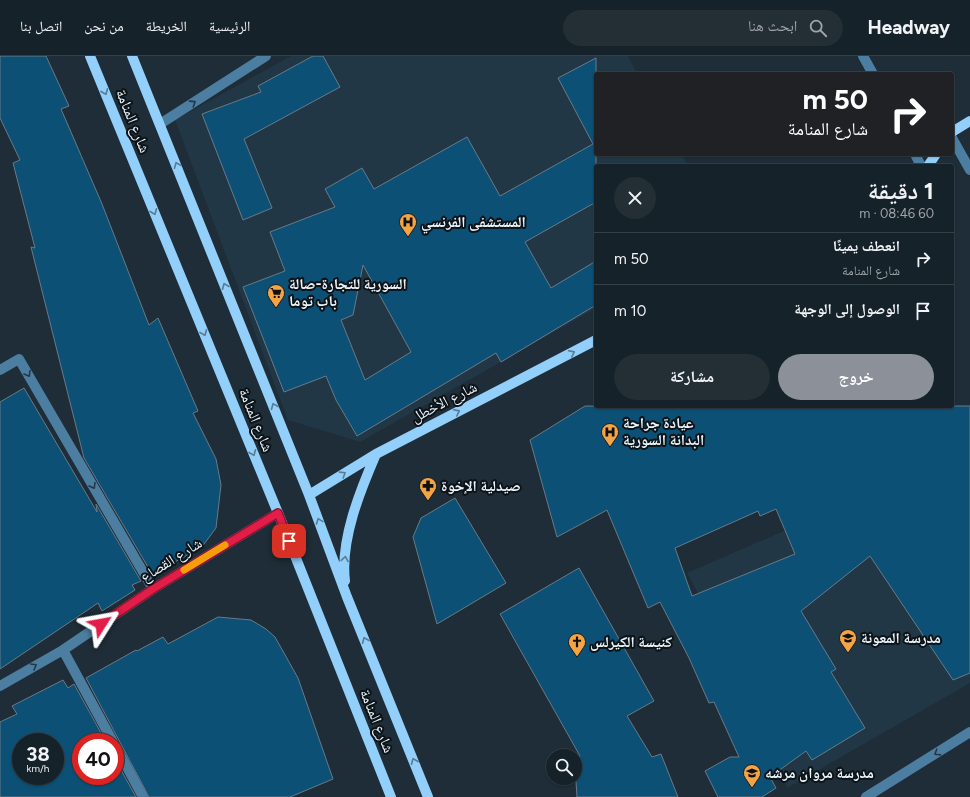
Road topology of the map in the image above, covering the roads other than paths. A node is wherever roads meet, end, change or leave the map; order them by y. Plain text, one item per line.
1 (90, 56) edge
2 (132, 56) edge
3 (266, 56) edge
4 (863, 56) edge
5 (872, 72) edge
6 (970, 121) edge
7 (160, 124) junction
8 (954, 131) edge
9 (954, 142) edge
10 (970, 170) edge
11 (594, 341) edge
12 (0, 370) edge
13 (376, 454) junction
14 (310, 495) junction
15 (278, 513) junction
16 (153, 589) junction
17 (347, 597) junction
18 (63, 650) junction
19 (0, 686) edge
20 (970, 732) edge
21 (108, 733) edge
22 (124, 762) edge
23 (143, 797) edge
24 (391, 797) edge
25 (428, 797) edge
26 (866, 797) edge

1 -> 15 main road, شارع المنامة
2 - 7 main road, شارع المنامة
7 -> 3 street
4 - 5 street
6 - 8 main road
14 -> 7 main road, شارع المنامة
9 - 10 street
13 -> 11 main road, شارع الأخطل
12 -> 16 street
14 -> 13 main road, شارع الأخطل
17 -> 13 main road
17 -> 14 main road, شارع المنامة
15 - 16 street, شارع القصاع
15 - 24 main road, شارع المنامة
16 - 18 street, شارع القصاع
25 -> 17 main road, شارع المنامة
19 -> 18 street, شارع القصاع
18 - 21 street
20 -> 26 street
22 - 23 street

